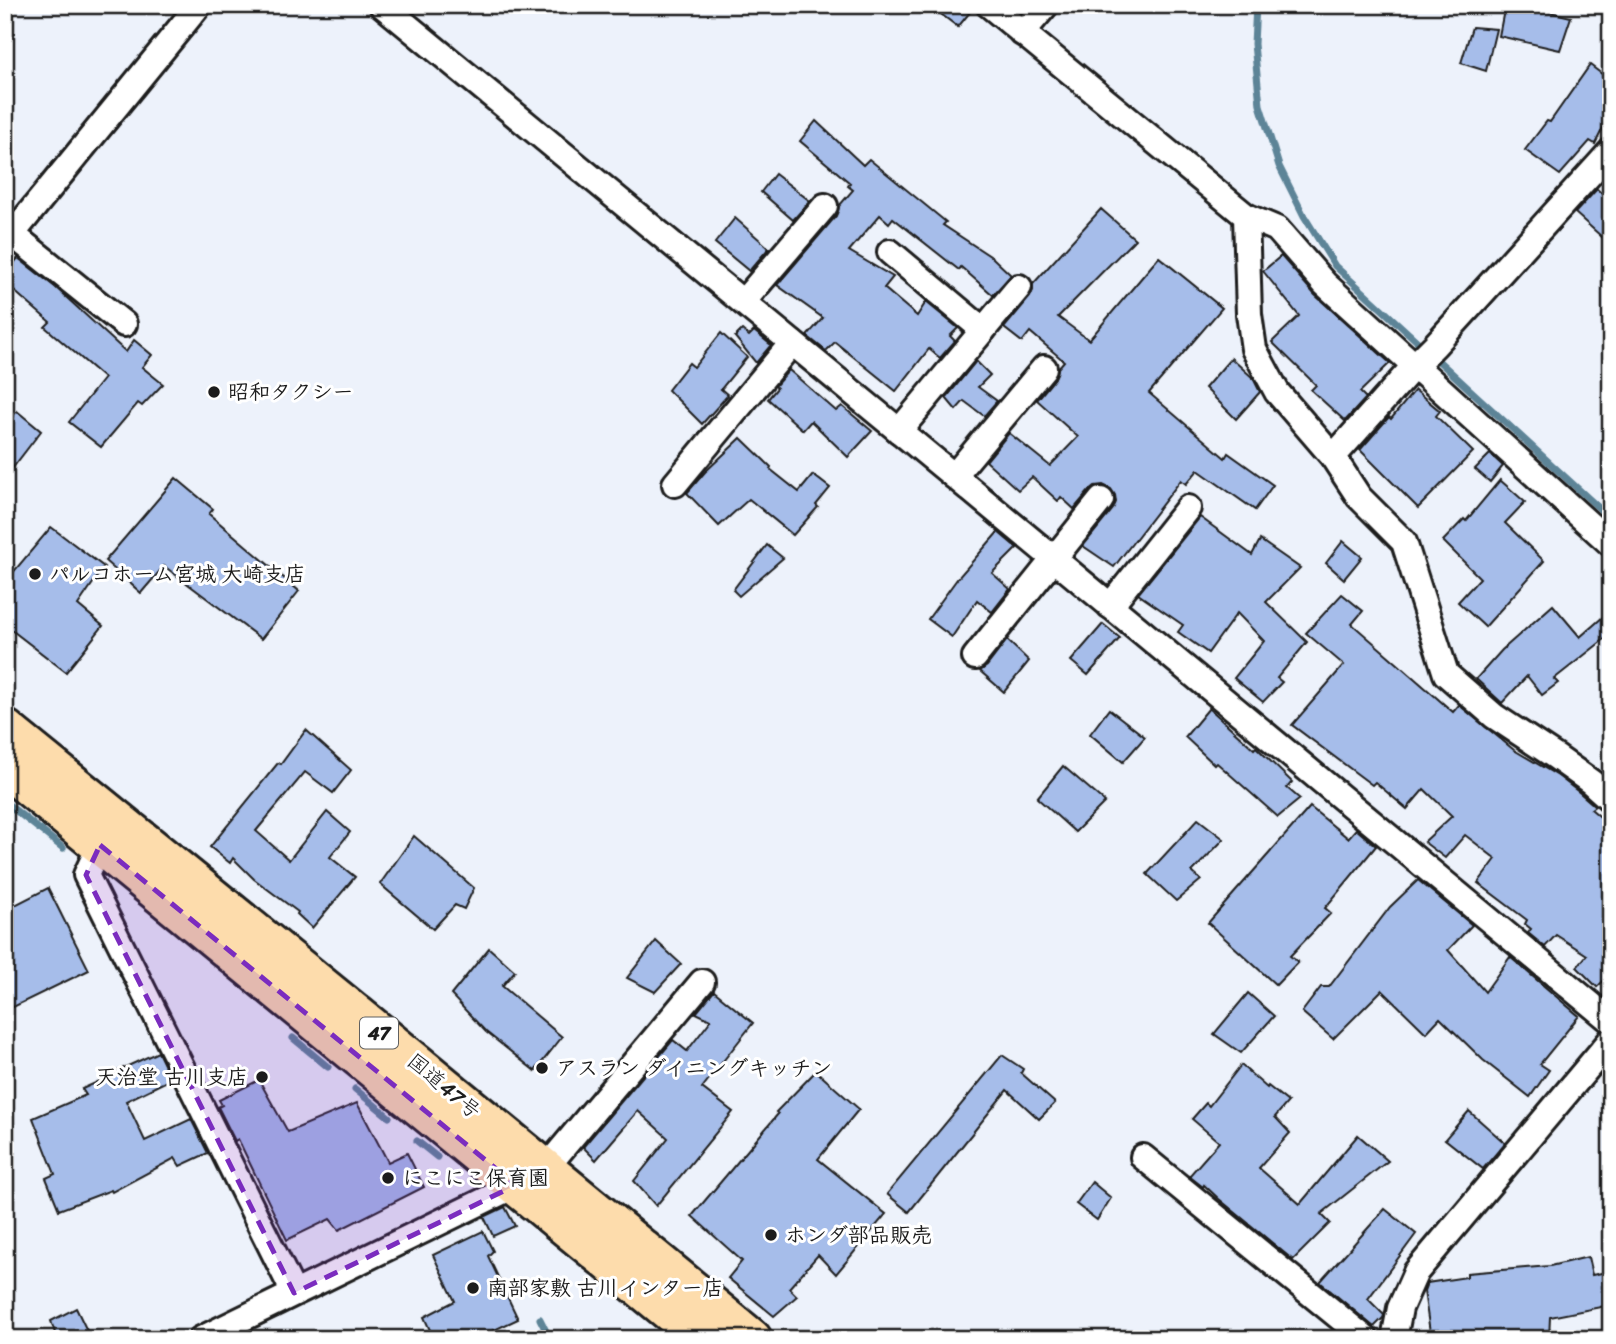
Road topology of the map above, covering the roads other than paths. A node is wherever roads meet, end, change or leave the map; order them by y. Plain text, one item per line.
1 (200, 5) edge
2 (382, 5) edge
3 (989, 5) edge
4 (1046, 5) edge
5 (1022, 33) junction
6 (1611, 151) edge
7 (825, 206) dead end
8 (1246, 216) junction
9 (9, 238) edge
10 (890, 252) dead end
11 (1019, 287) dead end
12 (743, 302) junction
13 (124, 324) dead end
14 (984, 330) junction
15 (792, 343) junction
16 (1424, 355) junction
17 (1044, 368) dead end
18 (899, 431) junction
19 (1333, 457) junction
20 (954, 476) junction
21 (675, 484) dead end
22 (1101, 500) dead end
23 (1188, 508) dead end
24 (1611, 544) edge
25 (1054, 559) junction
26 (1110, 606) junction
27 (975, 657) dead end
28 (5, 729) edge
29 (5, 767) edge
30 (1611, 800) edge
31 (100, 845) junction
32 (702, 982) dead end
33 (1611, 1021) edge
34 (1611, 1040) edge
35 (1143, 1157) dead end
36 (531, 1177) junction
37 (294, 1293) junction
38 (201, 1339) edge
39 (703, 1339) edge
40 (752, 1339) edge
41 (1366, 1339) edge
42 (1394, 1339) edge

1 - 9 street
2 - 12 street
3 - 5 street
4 - 5 street
5 - 8 street
6 - 16 street
7 - 12 street
8 - 16 street
8 - 19 street
9 - 13 street
10 - 14 street
11 - 14 street
12 - 15 street
14 - 18 street
15 - 18 street
15 - 21 street
16 - 19 street
16 - 24 street
17 - 20 street
18 - 20 street
19 - 30 street
20 - 25 street
22 - 25 street
23 - 26 street
25 - 26 street
25 - 27 street
26 - 33 street
28 - 36 highway, 国道47号 / 47
29 - 31 highway, 国道47号 / 47
31 - 36 highway, 国道47号 / 47
31 - 37 street
32 - 36 street
34 - 42 street
35 - 41 street
36 - 37 street
36 - 39 highway, 国道47号 / 47
36 - 40 highway, 国道47号 / 47
37 - 38 street

